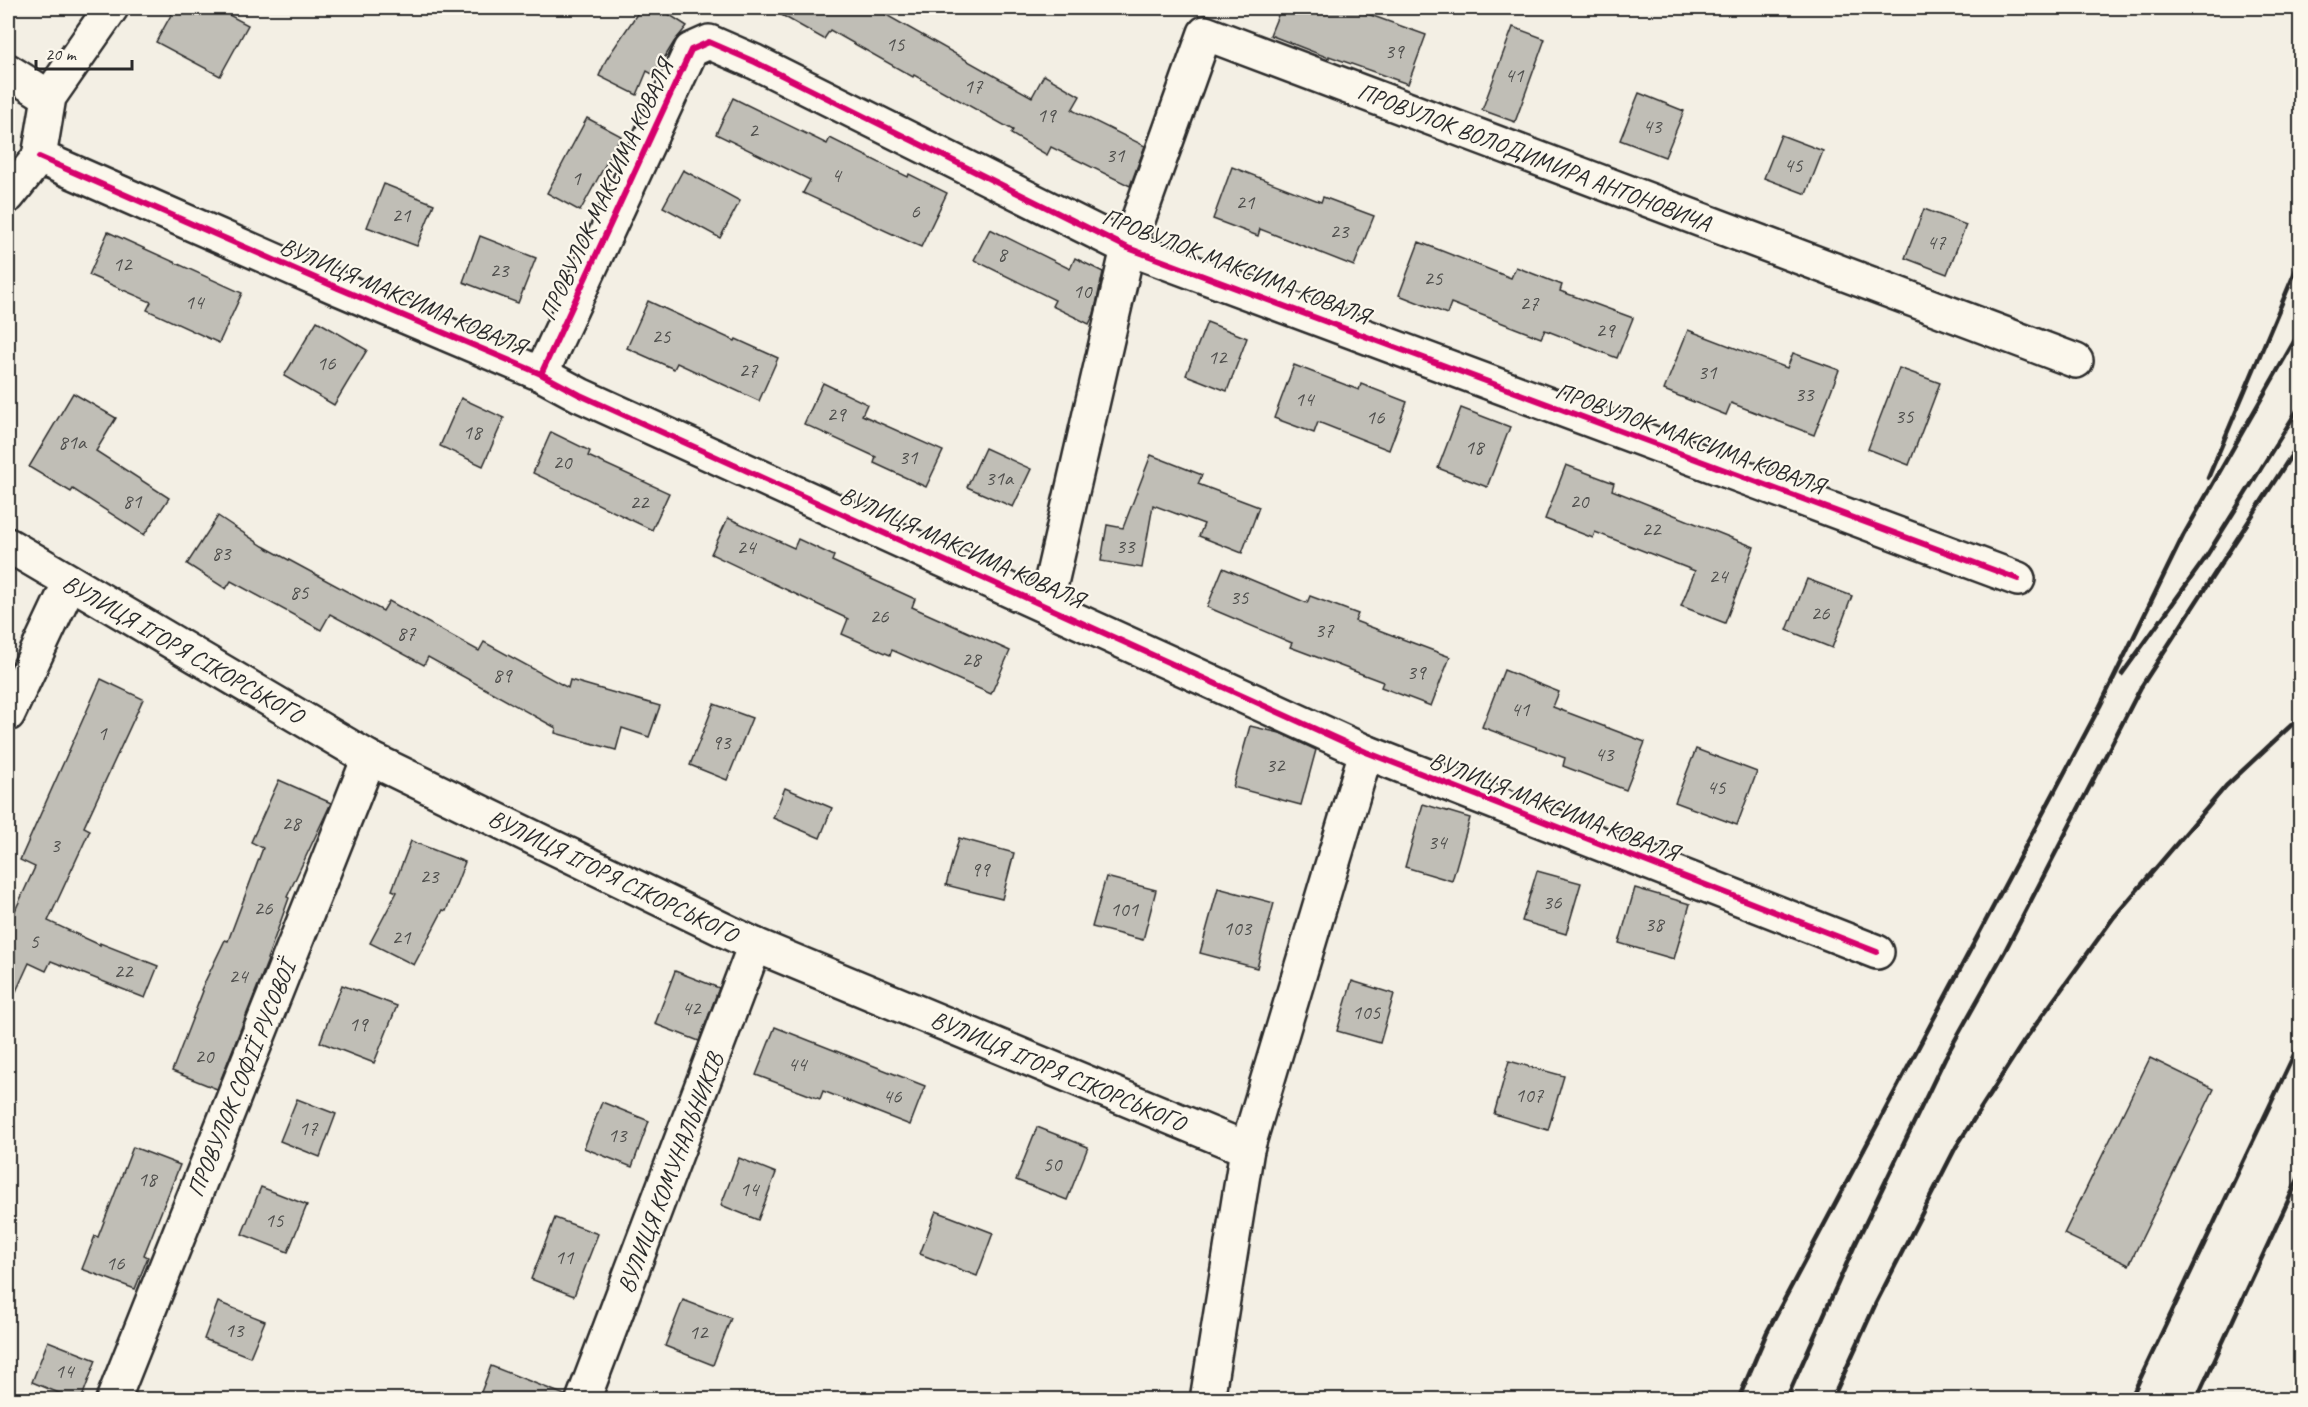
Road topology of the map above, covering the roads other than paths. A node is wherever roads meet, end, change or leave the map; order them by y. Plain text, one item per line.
1 (111, 8) edge
2 (8, 71) edge
3 (49, 97) junction
4 (39, 157) junction
5 (8, 196) edge
6 (1128, 248) junction
7 (2076, 361) dead end
8 (541, 374) junction
9 (8, 545) edge
10 (2018, 579) dead end
11 (70, 582) junction
12 (1047, 605) junction
13 (8, 714) edge
14 (1366, 752) junction
15 (369, 758) junction
16 (755, 945) junction
17 (1877, 952) dead end
18 (1246, 1149) junction
19 (113, 1400) edge
20 (583, 1400) edge
21 (1207, 1400) edge

1 - 3 street
2 - 3 street
3 - 4 street
4 - 5 street
4 - 8 street, ВУЛИЦЯ МАКСИМА КОВАЛЯ
6 - 7 street, ПРОВУЛОК ВОЛОДИМИРА АНТОНОВИЧА
6 - 8 street, ПРОВУЛОК МАКСИМА КОВАЛЯ
6 - 10 street, ПРОВУЛОК МАКСИМА КОВАЛЯ
6 - 12 street
8 - 12 street, ВУЛИЦЯ МАКСИМА КОВАЛЯ
9 - 11 street, ВУЛИЦЯ ІГОРЯ СІКОРСЬКОГО
11 - 13 street
11 - 15 street, ВУЛИЦЯ ІГОРЯ СІКОРСЬКОГО
12 - 14 street, ВУЛИЦЯ МАКСИМА КОВАЛЯ
14 - 17 street, ВУЛИЦЯ МАКСИМА КОВАЛЯ
14 - 18 street
15 - 16 street, ВУЛИЦЯ ІГОРЯ СІКОРСЬКОГО
15 - 19 street, ПРОВУЛОК СОФІЇ РУСОВОЇ
16 - 18 street, ВУЛИЦЯ ІГОРЯ СІКОРСЬКОГО
16 - 20 street, ВУЛИЦЯ КОМУНАЛЬНИКІВ
18 - 21 street

